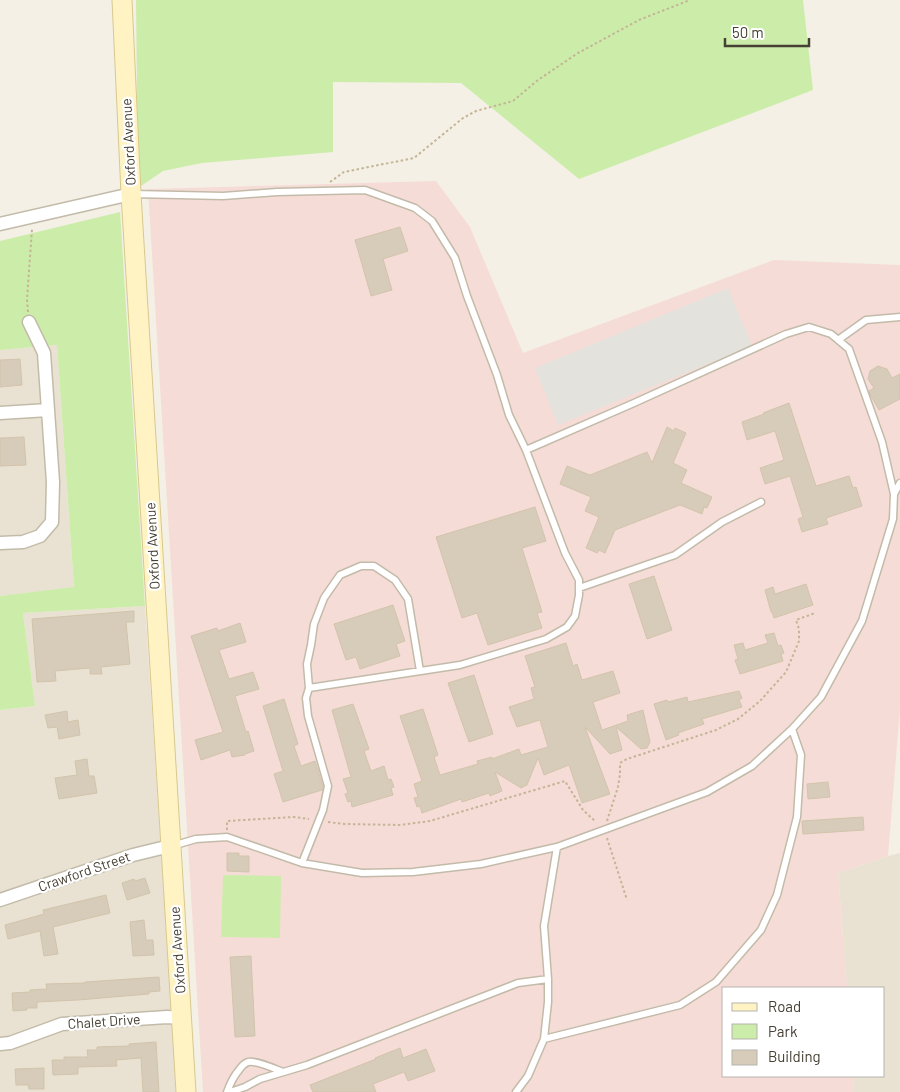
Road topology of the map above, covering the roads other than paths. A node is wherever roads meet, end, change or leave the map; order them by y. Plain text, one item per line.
1 (122, 0) edge
2 (130, 194) junction
3 (0, 224) edge
4 (900, 317) edge
5 (29, 322) road end
6 (838, 340) junction
7 (48, 410) junction
8 (0, 413) edge
9 (526, 450) junction
10 (900, 483) edge
11 (894, 494) junction
12 (761, 502) dead end
13 (0, 543) edge
14 (579, 588) junction
15 (420, 671) junction
16 (309, 688) junction
17 (792, 729) junction
18 (170, 846) junction
19 (557, 847) junction
20 (302, 863) junction
21 (0, 900) edge
22 (548, 978) junction
23 (182, 1018) junction
24 (544, 1039) junction
25 (0, 1044) edge
26 (283, 1072) junction
27 (246, 1089) edge
28 (186, 1092) edge
29 (229, 1092) edge
30 (516, 1092) edge

1 - 2 street, Oxford Avenue
2 - 3 street
2 - 9 lane
2 - 18 street, Oxford Avenue
4 - 6 lane
5 - 7 street
6 - 9 lane
6 - 11 lane
7 - 8 street
7 - 13 street
9 - 14 lane
10 - 11 lane
11 - 17 lane
12 - 14 lane
14 - 15 lane
15 - 16 lane
15 - 16 lane
16 - 20 lane
17 - 19 lane
17 - 24 lane
18 - 20 lane
18 - 21 street, Crawford Street
18 - 23 street, Oxford Avenue
19 - 20 lane
19 - 22 lane
22 - 24 lane
22 - 26 lane
23 - 25 street, Chalet Drive
23 - 28 street, Oxford Avenue
24 - 30 lane
26 - 27 lane
26 - 29 lane
27 - 29 lane

